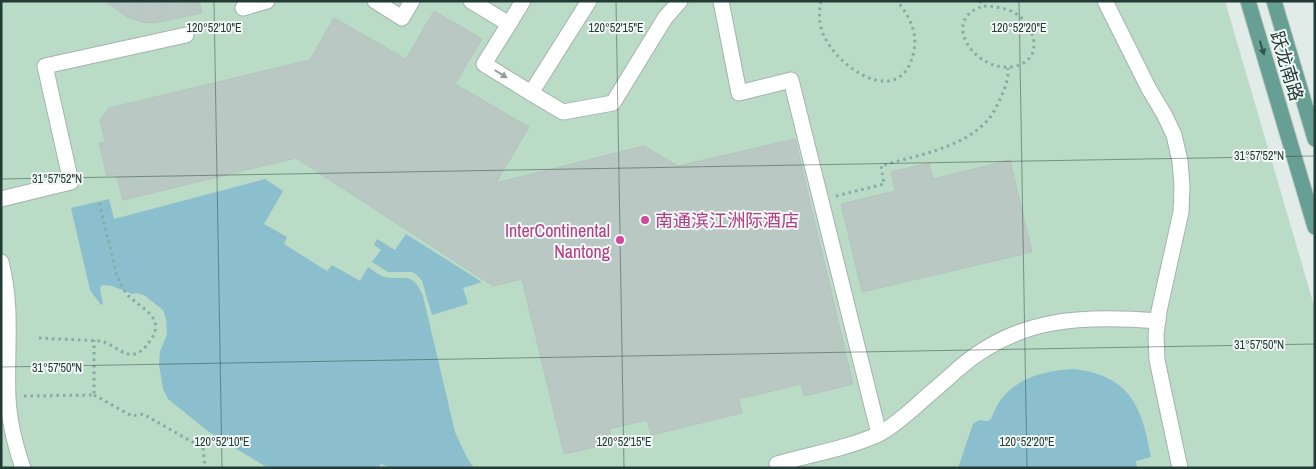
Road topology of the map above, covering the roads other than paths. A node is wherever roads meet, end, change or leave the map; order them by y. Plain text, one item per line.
1 (267, 1) edge
2 (375, 1) edge
3 (412, 1) edge
4 (471, 1) edge
5 (523, 1) edge
6 (589, 1) edge
7 (680, 1) edge
8 (721, 1) edge
9 (1105, 1) edge
10 (1248, 1) edge
11 (1274, 1) edge
12 (243, 8) dead end
13 (509, 24) junction
14 (186, 35) dead end
15 (531, 93) junction
16 (1310, 109) edge
17 (1315, 138) edge
18 (1, 199) edge
19 (1315, 227) edge
20 (1, 262) edge
21 (1158, 321) junction
22 (879, 434) junction
23 (777, 464) dead end
24 (23, 468) edge
25 (1180, 468) edge

1 - 12 street
2 - 3 street
4 - 13 street
5 - 13 street
6 - 15 street
7 - 15 street
8 - 22 street
9 - 21 street
10 -> 19 main road, 跃龙南路
11 - 16 main road, 跃龙南路
13 -> 15 street
14 - 18 street
16 - 17 main road, 跃龙南路
20 - 24 street
21 - 22 street
21 - 25 street
22 - 23 street

